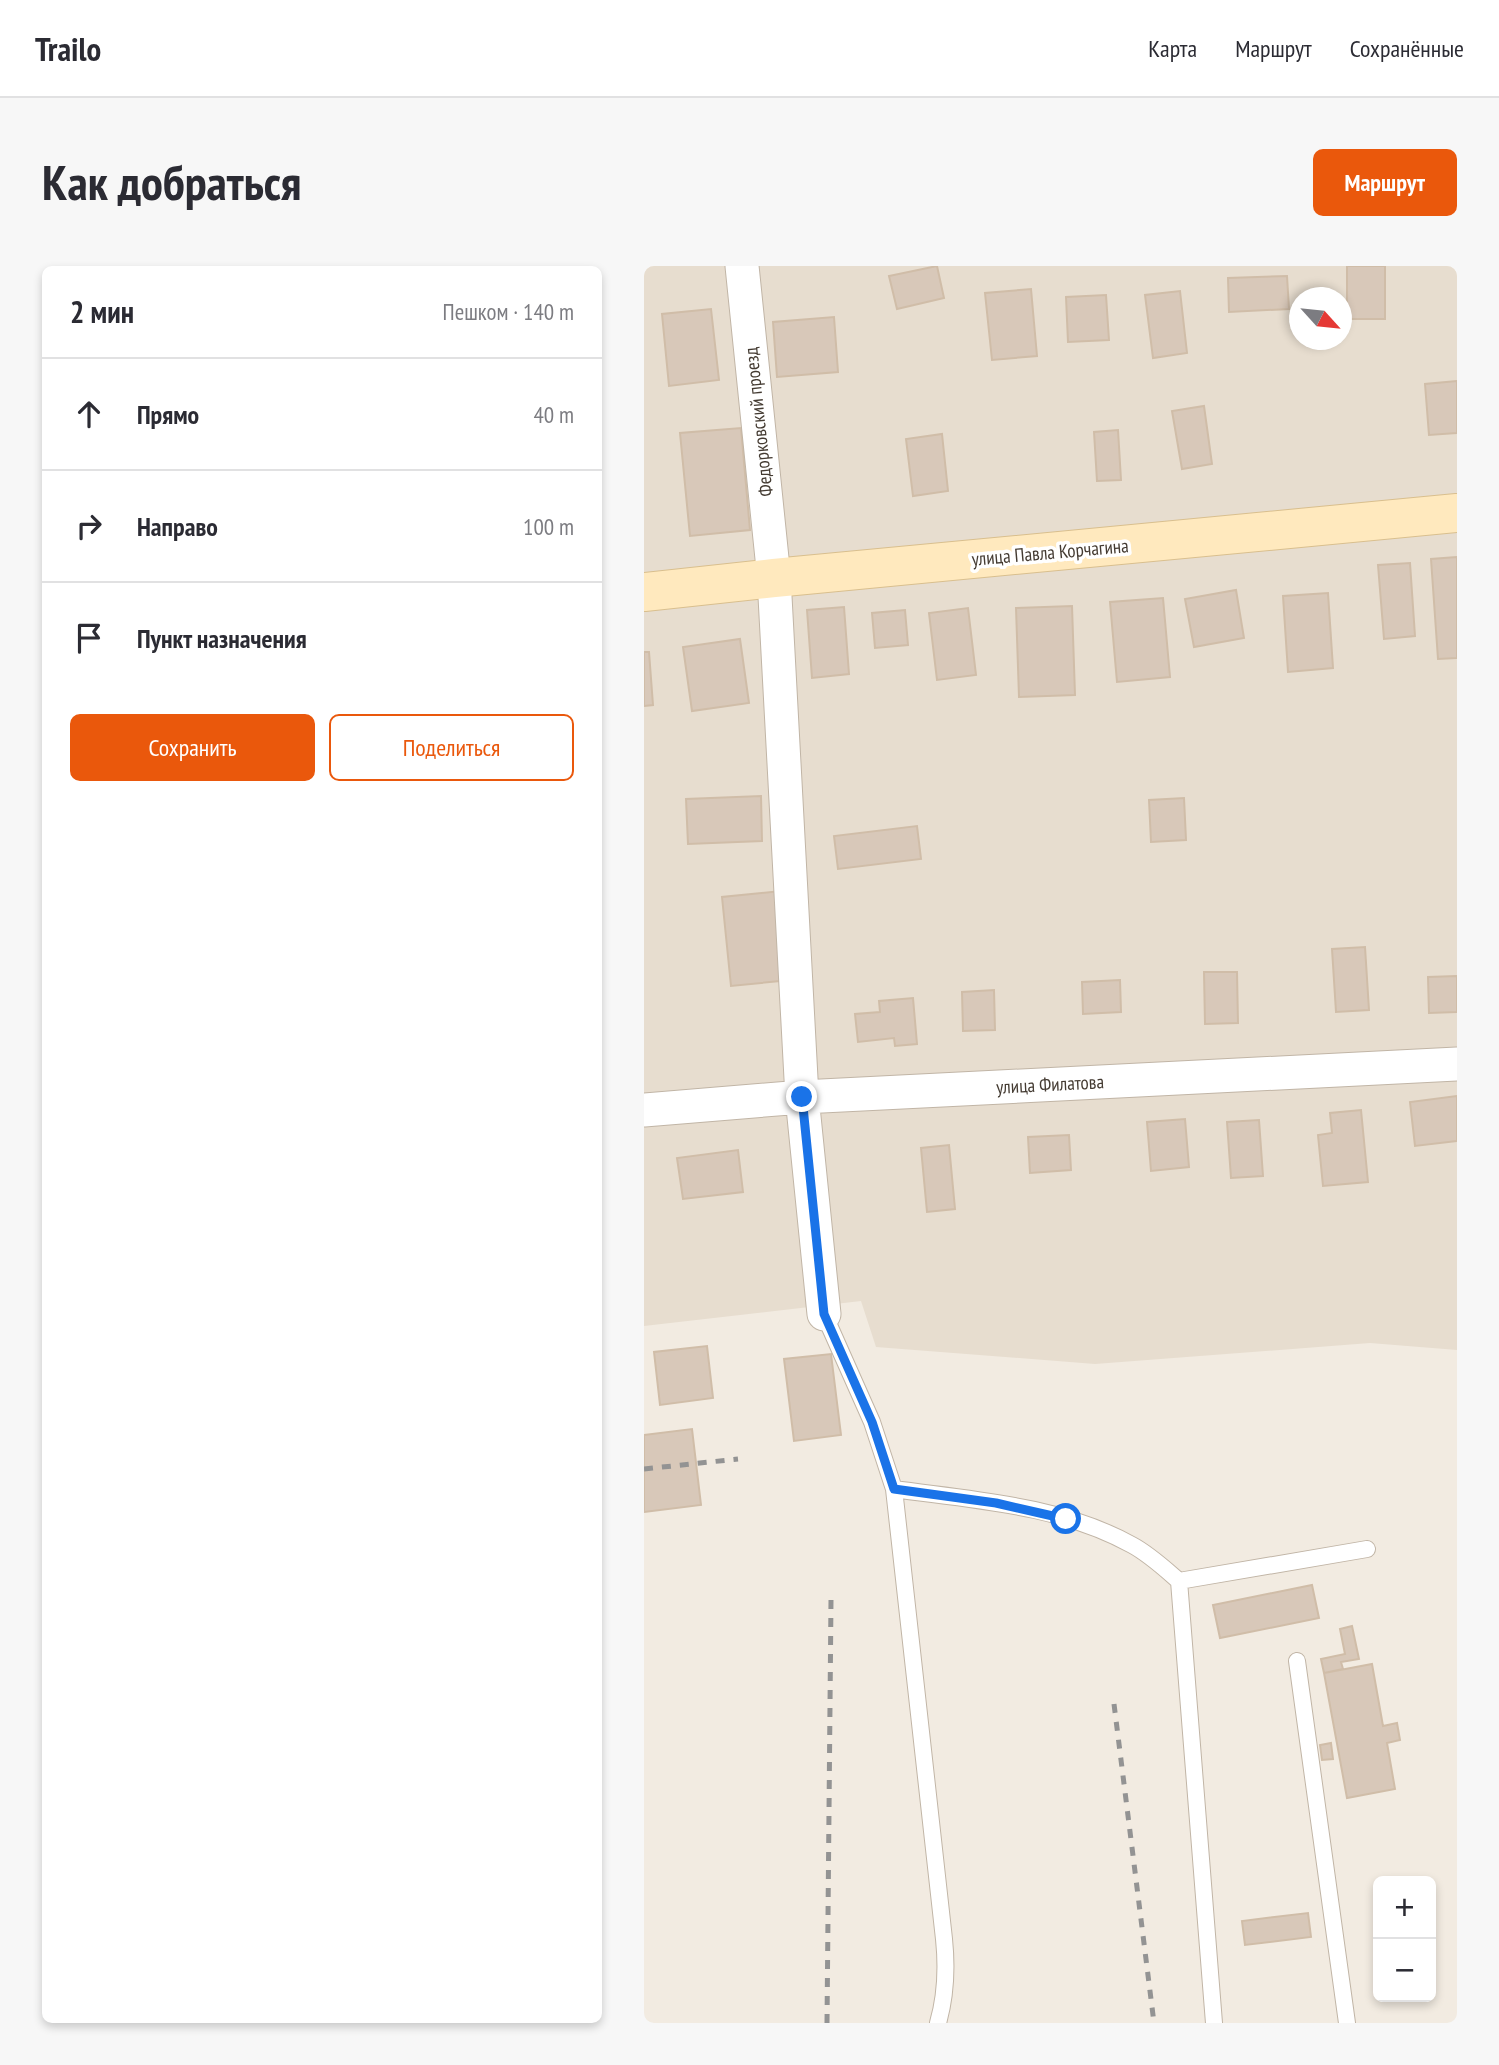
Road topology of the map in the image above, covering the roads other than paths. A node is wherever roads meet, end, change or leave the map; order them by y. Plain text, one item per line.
1 (742, 266) edge
2 (1457, 513) edge
3 (775, 578) junction
4 (644, 593) edge
5 (1457, 1064) edge
6 (802, 1097) junction
7 (644, 1110) edge
8 (824, 1314) joint
9 (894, 1489) junction
10 (1367, 1549) dead end
11 (1178, 1581) junction
12 (1297, 1661) dead end
13 (937, 2023) edge
14 (1214, 2023) edge
15 (1347, 2023) edge

1 - 3 street, Федорковский проезд
2 - 3 main road, улица Павла Корчагина
3 - 4 main road, улица Павла Корчагина
3 - 6 street, Федорковский проезд
5 - 6 street, улица Филатова
6 - 7 street, улица Филатова
6 - 8 street, Федорковский проезд
8 - 9 lane
9 - 11 lane
9 - 13 lane
10 - 11 lane
11 - 14 lane
12 - 15 lane

